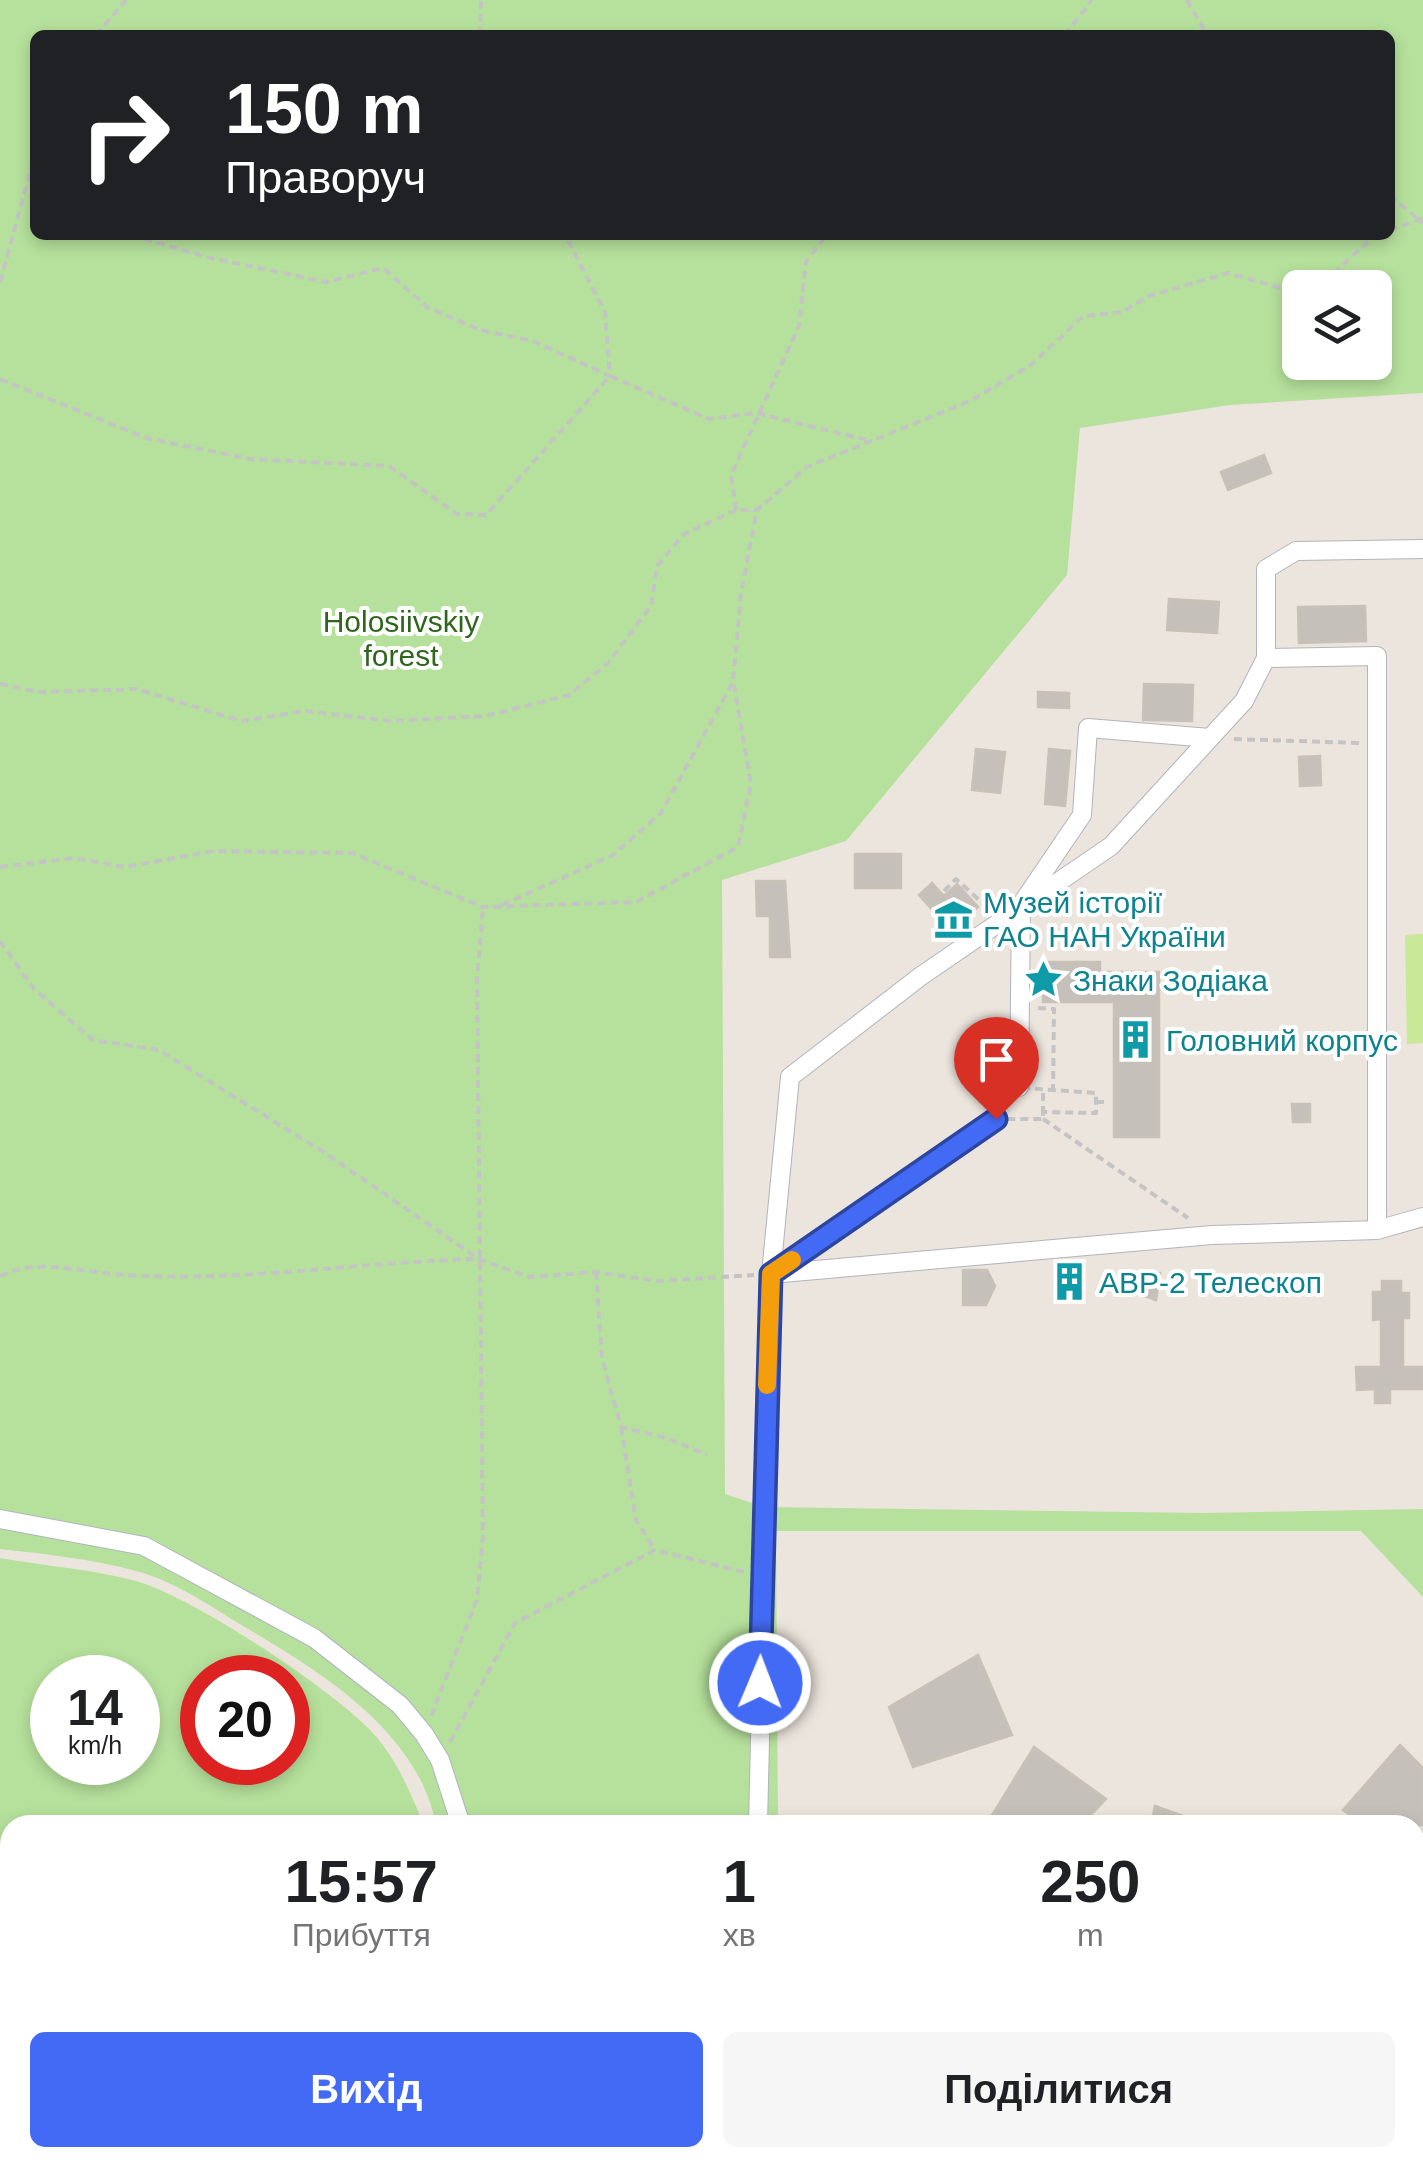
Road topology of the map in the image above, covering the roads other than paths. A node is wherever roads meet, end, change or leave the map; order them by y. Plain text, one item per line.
1 (1423, 549) edge
2 (1266, 658) junction
3 (1210, 738) junction
4 (1021, 905) junction
5 (1019, 1086) road end
6 (996, 1119) road end
7 (1423, 1217) edge
8 (1377, 1230) junction
9 (771, 1274) junction
10 (0, 1519) edge
11 (458, 1815) edge
12 (758, 1815) edge

1 - 2 lane
2 - 3 lane
2 - 8 lane
3 - 4 lane
3 - 4 lane
4 - 5 lane
4 - 9 lane
6 - 9 lane
7 - 8 lane
8 - 9 lane
9 - 12 lane
10 - 11 lane

